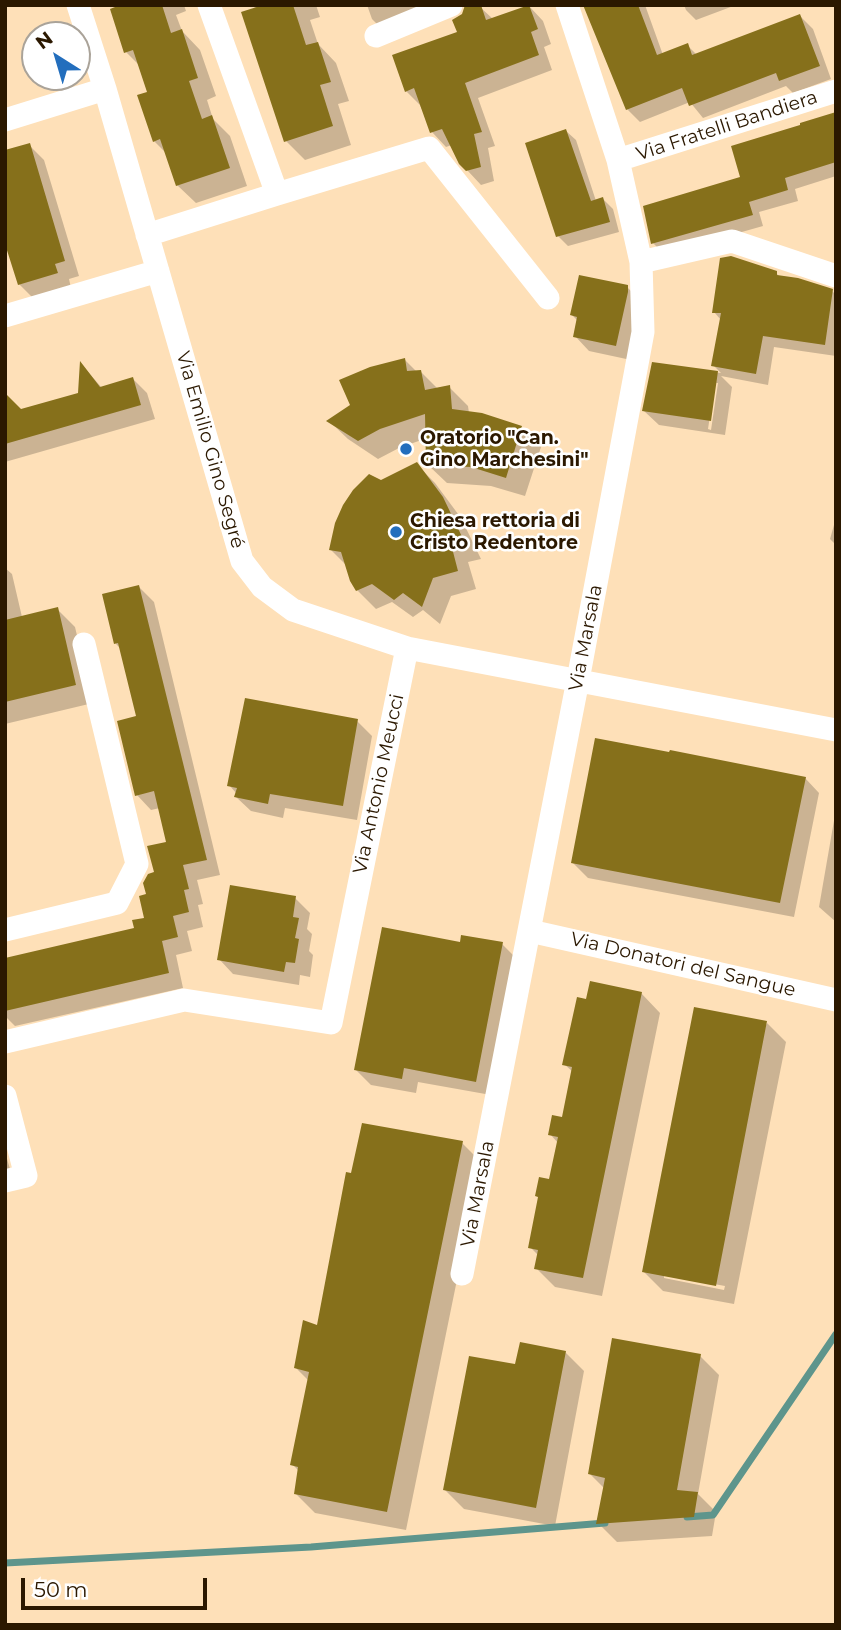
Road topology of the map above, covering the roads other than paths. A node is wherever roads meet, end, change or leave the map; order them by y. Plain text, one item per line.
1 (78, 5) edge
2 (209, 5) edge
3 (451, 5) edge
4 (567, 5) edge
5 (376, 36) dead end
6 (105, 89) junction
7 (836, 91) edge
8 (5, 120) edge
9 (618, 160) junction
10 (277, 194) junction
11 (148, 235) junction
12 (641, 262) junction
13 (158, 271) junction
14 (836, 276) edge
15 (548, 298) dead end
16 (5, 316) edge
17 (84, 644) dead end
18 (407, 648) junction
19 (578, 680) junction
20 (836, 730) edge
21 (5, 930) edge
22 (530, 931) junction
23 (836, 1000) edge
24 (5, 1042) edge
25 (5, 1096) edge
26 (5, 1181) edge
27 (462, 1274) dead end

1 - 6 street, Via Emilio Gino Segré
2 - 10 street
3 - 5 street
4 - 9 street, Via Marsala
6 - 8 street
6 - 11 street, Via Emilio Gino Segré
7 - 9 street, Via Fratelli Bandiera
9 - 12 street, Via Marsala
10 - 11 street
10 - 15 street
11 - 13 street, Via Emilio Gino Segré
12 - 14 street
12 - 19 street, Via Marsala
13 - 16 street
13 - 18 street, Via Emilio Gino Segré
17 - 21 street
18 - 19 street
18 - 24 street, Via Antonio Meucci
19 - 20 street
19 - 22 street, Via Marsala
22 - 23 street, Via Donatori del Sangue
22 - 27 street, Via Marsala
25 - 26 street

